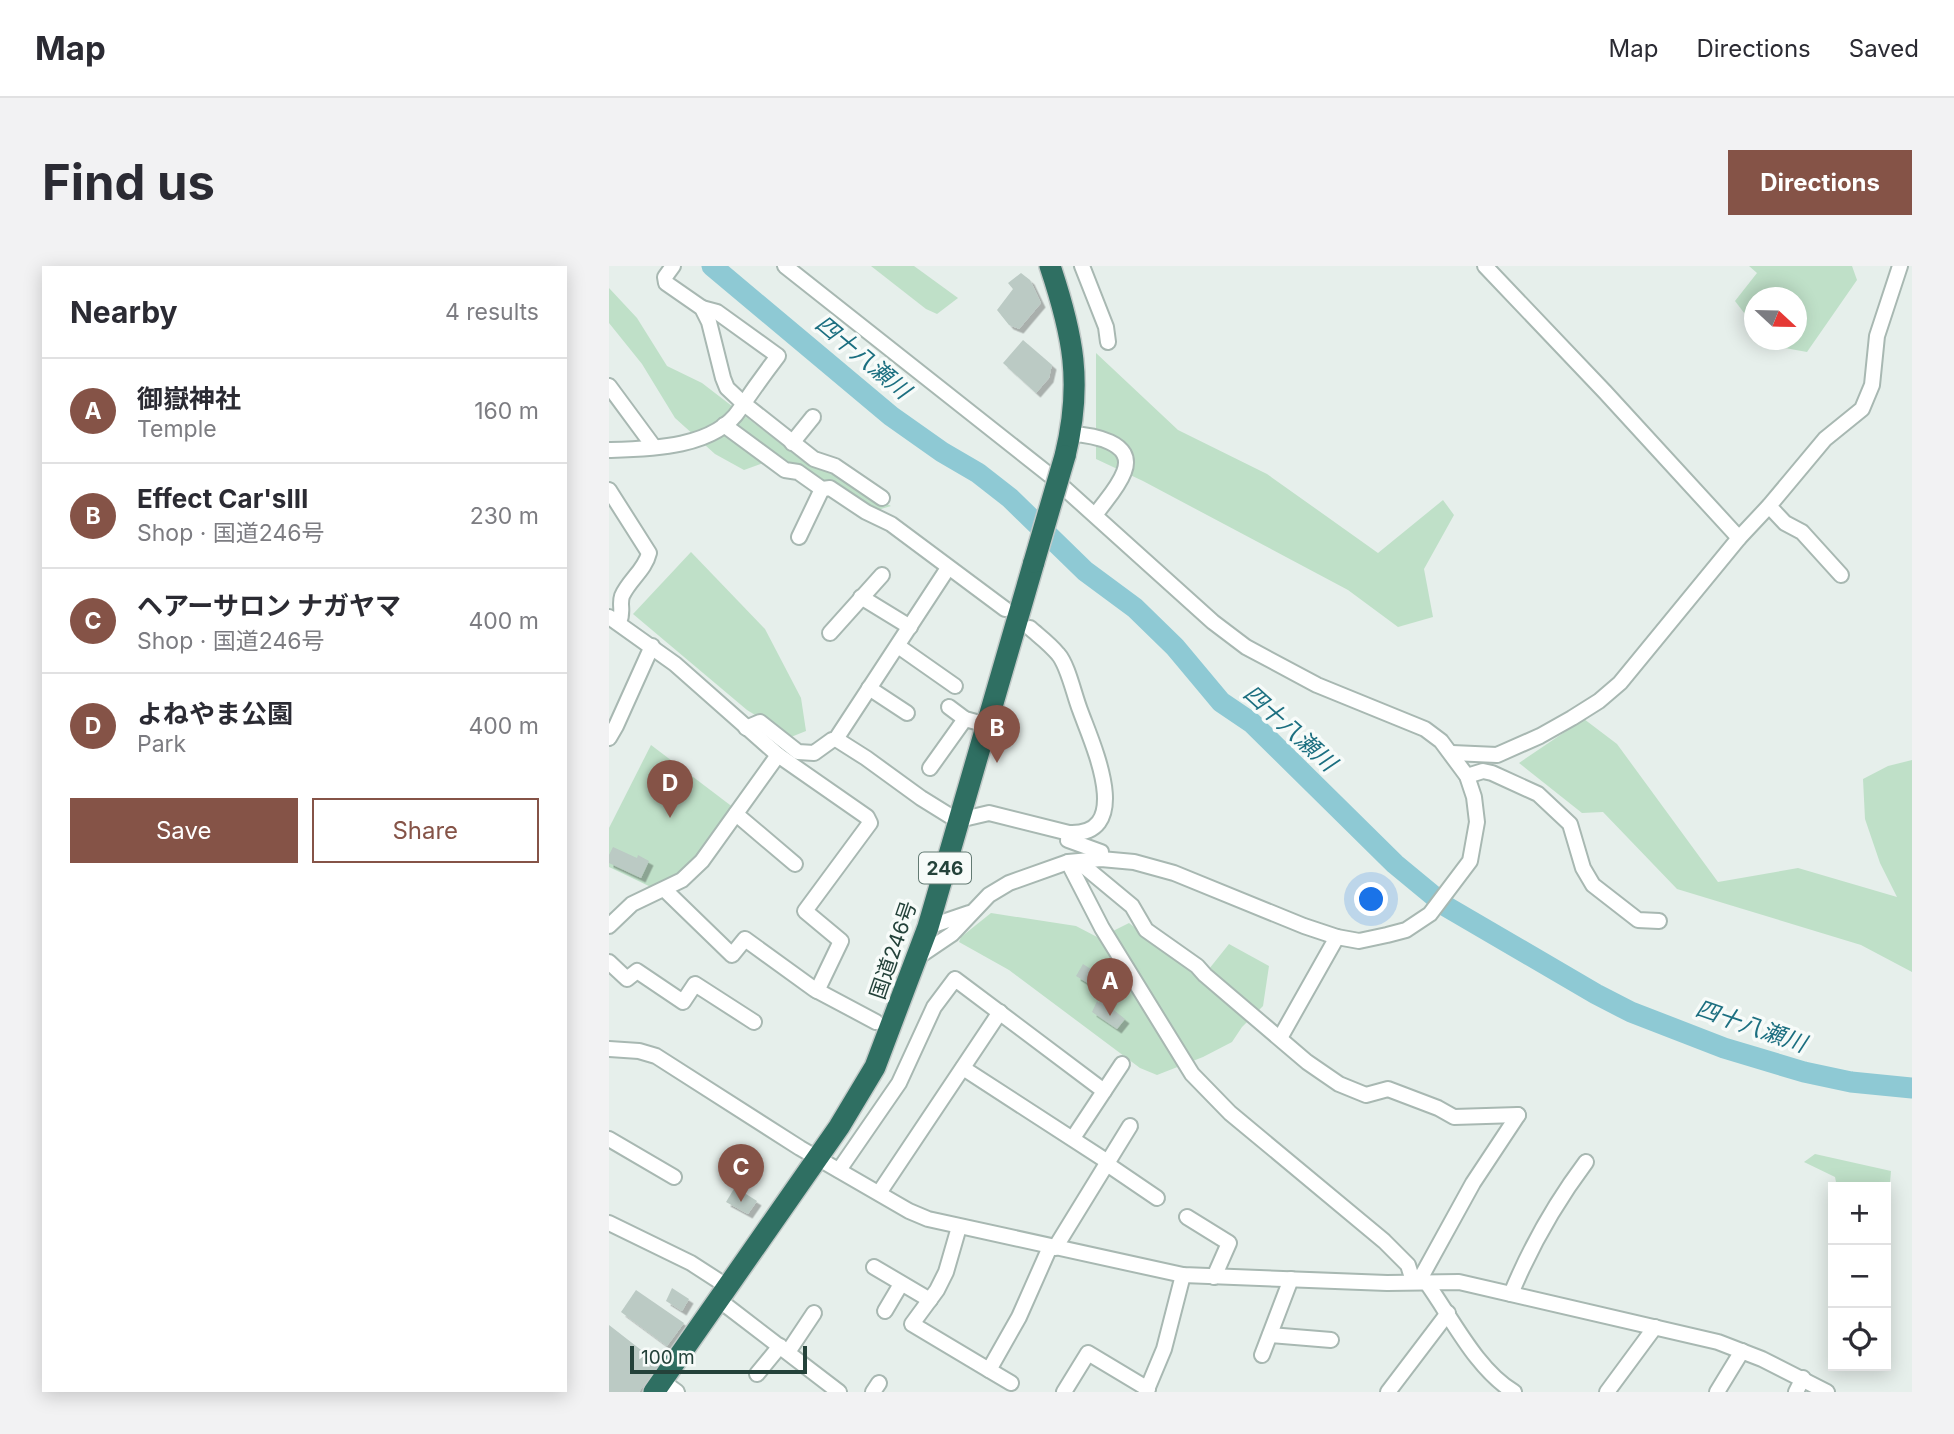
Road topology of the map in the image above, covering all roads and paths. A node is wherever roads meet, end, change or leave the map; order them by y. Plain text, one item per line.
1 (785, 266) edge
2 (1050, 266) edge
3 (1083, 266) edge
4 (1485, 266) edge
5 (1900, 266) edge
6 (669, 271) edge
7 (702, 308) junction
8 (1108, 342) dead end
9 (609, 386) edge
10 (743, 403) junction
11 (814, 417) dead end
12 (724, 425) junction
13 (1071, 433) junction
14 (792, 443) junction
15 (654, 447) junction
16 (609, 450) edge
17 (609, 489) edge
18 (822, 489) junction
19 (882, 498) dead end
20 (1769, 506) junction
21 (1096, 514) junction
22 (799, 537) dead end
23 (1738, 538) junction
24 (948, 568) junction
25 (882, 575) dead end
26 (1841, 575) dead end
27 (861, 597) junction
28 (1005, 609) dead end
29 (614, 620) edge
30 (831, 626) dead end
31 (910, 627) junction
32 (1030, 628) dead end
33 (653, 646) junction
34 (898, 646) junction
35 (946, 684) dead end
36 (870, 688) junction
37 (949, 707) dead end
38 (907, 713) dead end
39 (965, 719) junction
40 (987, 725) junction
41 (746, 728) junction
42 (609, 738) edge
43 (836, 740) junction
44 (1452, 753) junction
45 (778, 755) junction
46 (930, 768) dead end
47 (1467, 776) junction
48 (736, 814) junction
49 (959, 820) junction
50 (1069, 833) junction
51 (1101, 859) junction
52 (1075, 862) junction
53 (795, 864) dead end
54 (664, 890) junction
55 (973, 911) junction
56 (1659, 921) dead end
57 (609, 926) edge
58 (928, 927) junction
59 (1337, 937) junction
60 (919, 957) junction
61 (609, 962) edge
62 (817, 991) junction
63 (1000, 1013) junction
64 (754, 1022) dead end
65 (876, 1022) dead end
66 (1280, 1038) junction
67 (609, 1049) edge
68 (1122, 1064) dead end
69 (963, 1068) junction
70 (1104, 1090) junction
71 (1130, 1126) dead end
72 (1073, 1138) junction
73 (609, 1139) edge
74 (817, 1157) junction
75 (1586, 1162) dead end
76 (1107, 1163) junction
77 (839, 1170) junction
78 (674, 1177) dead end
79 (879, 1193) junction
80 (1157, 1198) dead end
81 (1187, 1217) dead end
82 (609, 1223) edge
83 (960, 1227) junction
84 (1053, 1248) junction
85 (874, 1268) dead end
86 (1183, 1275) junction
87 (1214, 1277) junction
88 (1291, 1279) junction
89 (1420, 1281) junction
90 (901, 1283) junction
91 (724, 1294) junction
92 (1511, 1294) junction
93 (930, 1300) junction
94 (885, 1311) dead end
95 (814, 1313) dead end
96 (1448, 1313) junction
97 (1655, 1327) junction
98 (1270, 1335) junction
99 (1331, 1340) dead end
100 (784, 1349) junction
101 (1742, 1351) junction
102 (1262, 1355) dead end
103 (989, 1370) junction
104 (757, 1374) dead end
105 (1803, 1378) junction
106 (1011, 1383) dead end
107 (665, 1388) edge
108 (844, 1388) edge
109 (1147, 1390) edge
110 (1064, 1392) edge
111 (1388, 1392) edge
112 (1514, 1392) edge
113 (1607, 1392) edge
114 (1717, 1392) edge
115 (1796, 1392) edge
116 (1826, 1392) edge

1 - 21 street
2 - 13 highway, 国道246号 / 246
3 - 8 street
4 - 23 street
5 - 20 street
6 - 7 street
7 - 10 street
7 - 10 street
9 - 15 street
10 - 12 street
10 - 14 street
11 - 14 street
12 - 15 street
12 - 18 street
13 - 21 street
13 - 40 highway, 国道246号 / 246, bridge
14 - 19 street
15 - 16 street
17 - 29 street
18 - 22 street
18 - 24 street
20 - 23 street
20 - 26 street
21 - 44 street
23 - 44 street
24 - 28 street
24 - 31 street
25 - 27 street
27 - 30 street
27 - 31 street
29 - 33 street
31 - 34 street
32 - 50 street
33 - 41 street
33 - 42 street
34 - 35 street
34 - 36 street
36 - 38 street
36 - 43 street
37 - 39 street
39 - 40 street
39 - 46 street
40 - 49 highway, 国道246号 / 246
41 - 43 street
41 - 45 street
43 - 49 street
44 - 47 street
45 - 48 street
45 - 62 street
47 - 56 street
47 - 59 street
48 - 53 street
48 - 54 street
49 - 50 street
49 - 58 highway, 国道246号 / 246
50 - 51 street
51 - 52 street
51 - 59 street
52 - 55 street
52 - 66 street
52 - 89 street
54 - 57 street
54 - 62 street
55 - 58 street
55 - 60 street
58 - 60 highway, 国道246号 / 246
59 - 66 street
60 - 74 highway, 国道246号 / 246
61 - 64 street
62 - 65 street
63 - 69 street
63 - 70 street
63 - 77 street
66 - 89 street
67 - 74 street
68 - 70 street
69 - 72 street
69 - 79 street
70 - 72 street
71 - 76 street
72 - 76 street
73 - 78 street
74 - 77 street
74 - 91 highway, 国道246号 / 246
75 - 92 street
76 - 80 street
76 - 84 street
77 - 79 street
79 - 83 street
81 - 87 street
82 - 91 street
83 - 84 street
83 - 93 street
84 - 86 street
84 - 103 street
85 - 90 street
86 - 87 street
86 - 109 street
87 - 88 street
88 - 89 street
88 - 98 street
89 - 92 street
89 - 96 street
90 - 93 street
90 - 94 street
91 - 100 street
91 - 107 highway, 国道246号 / 246
92 - 97 street
93 - 103 street
95 - 100 street
96 - 111 street
96 - 112 street
97 - 101 street
97 - 113 street
98 - 99 street
98 - 102 street
100 - 104 street
100 - 108 street
101 - 105 street
101 - 114 street
103 - 106 street
105 - 115 street
105 - 116 street
109 - 110 street

